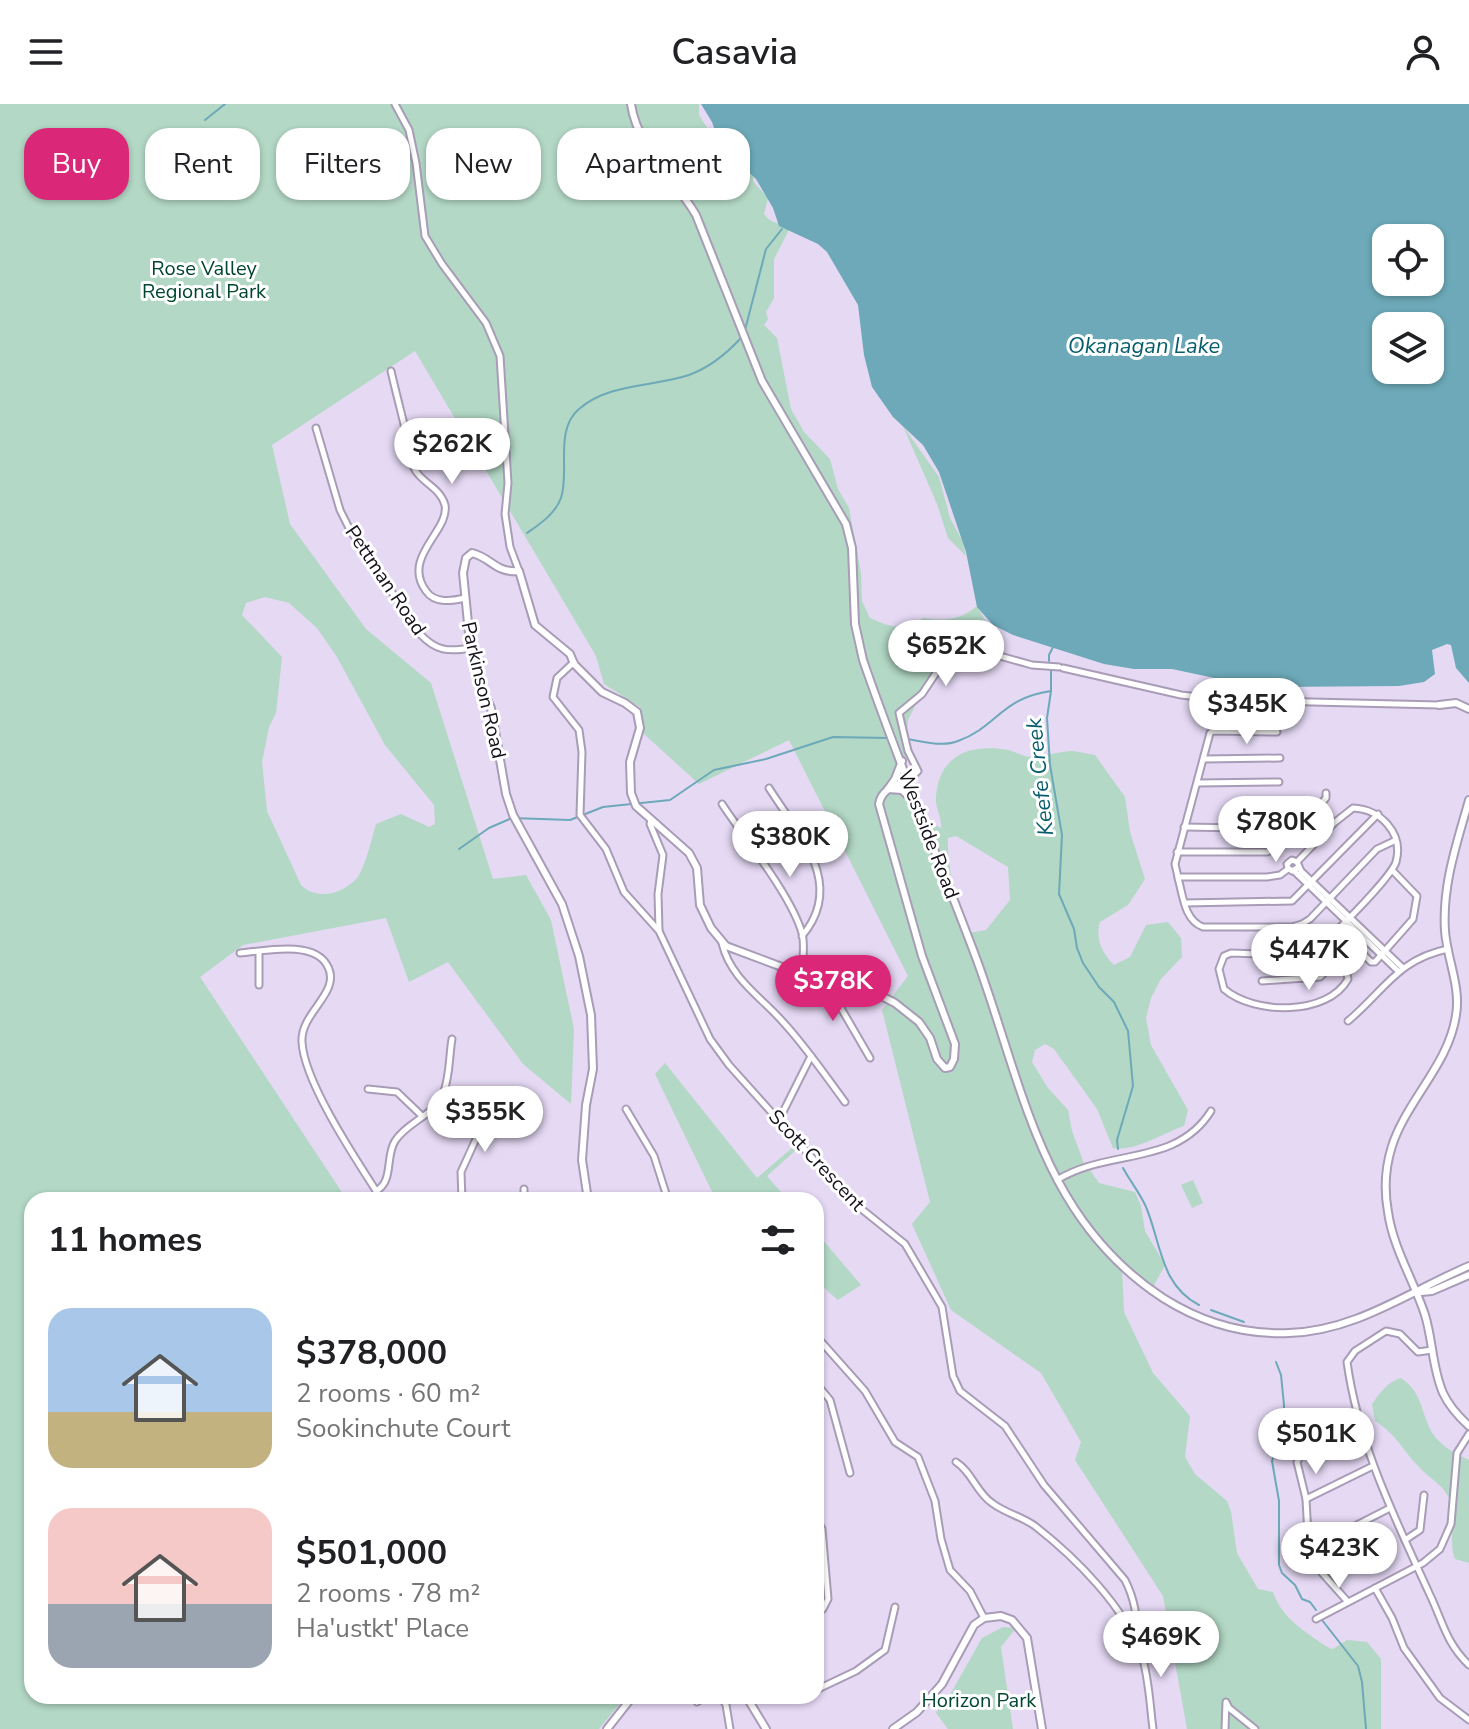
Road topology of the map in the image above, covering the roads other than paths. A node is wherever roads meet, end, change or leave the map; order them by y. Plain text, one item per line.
1 (395, 104) edge
2 (631, 104) edge
3 (391, 371) dead end
4 (316, 428) dead end
5 (519, 571) junction
6 (465, 598) junction
7 (471, 648) junction
8 (574, 662) junction
9 (1439, 705) joint
10 (1469, 709) edge
11 (1277, 732) dead end
12 (1280, 758) dead end
13 (1205, 759) junction
14 (902, 761) junction
15 (909, 780) junction
16 (1279, 782) dead end
17 (1198, 783) junction
18 (769, 788) dead end
19 (888, 789) junction
20 (1326, 793) dead end
21 (1469, 800) edge
22 (722, 804) dead end
23 (1318, 807) junction
24 (919, 808) junction
25 (1378, 814) junction
26 (651, 819) junction
27 (1334, 823) junction
28 (1184, 827) junction
29 (1242, 828) dead end
30 (1394, 841) junction
31 (1177, 852) junction
32 (1295, 867) junction
33 (1392, 870) junction
34 (1178, 877) junction
35 (1311, 883) junction
36 (1329, 900) junction
37 (1185, 903) junction
38 (1348, 918) junction
39 (659, 931) junction
40 (802, 936) junction
41 (722, 941) junction
42 (1322, 945) junction
43 (1356, 947) dead end
44 (1448, 949) junction
45 (259, 952) junction
46 (240, 953) dead end
47 (1384, 953) junction
48 (1338, 959) junction
49 (1400, 969) junction
50 (802, 971) junction
51 (832, 978) junction
52 (1262, 981) dead end
53 (259, 985) dead end
54 (1348, 1021) dead end
55 (452, 1039) dead end
56 (811, 1056) junction
57 (870, 1058) dead end
58 (368, 1089) dead end
59 (845, 1102) dead end
60 (491, 1106) dead end
61 (626, 1109) dead end
62 (1211, 1111) dead end
63 (422, 1116) junction
64 (779, 1120) junction
65 (1056, 1181) junction
66 (376, 1191) joint
67 (462, 1192) edge
68 (587, 1192) edge
69 (665, 1192) edge
70 (1469, 1266) edge
71 (1469, 1275) edge
72 (1417, 1293) junction
73 (824, 1345) edge
74 (1432, 1350) junction
75 (824, 1393) edge
76 (1361, 1426) junction
77 (1469, 1426) edge
78 (1469, 1434) edge
79 (956, 1462) dead end
80 (1373, 1466) junction
81 (850, 1473) dead end
82 (1424, 1495) dead end
83 (1306, 1499) junction
84 (1390, 1508) junction
85 (1405, 1540) junction
86 (1308, 1550) junction
87 (824, 1552) edge
88 (1416, 1567) junction
89 (1375, 1588) junction
90 (1348, 1602) junction
91 (824, 1607) edge
92 (895, 1607) dead end
93 (984, 1618) junction
94 (1316, 1619) dead end
95 (1134, 1637) junction
96 (1469, 1665) edge
97 (824, 1686) edge
98 (627, 1704) edge
99 (725, 1704) edge
100 (751, 1704) edge
101 (1469, 1720) edge
102 (607, 1729) edge
103 (730, 1729) edge
104 (766, 1729) edge
105 (893, 1729) edge
106 (1042, 1729) edge
107 (1153, 1729) edge
108 (1225, 1729) edge
109 (1255, 1729) edge

1 - 5 street
2 - 14 street, Westside Road
3 - 6 street
4 - 7 street, Pettman Road
5 - 6 street, Parkinson Road
5 - 8 street
6 - 7 street, Parkinson Road
7 - 68 street, Parkinson Road
8 - 26 street
8 - 39 street, Scott Crescent
9 - 10 street
9 - 15 street
11 - 13 street
12 - 13 street
13 - 17 street
14 - 15 street, Westside Road
14 - 19 street
15 - 19 street
15 - 24 street, Westside Road
16 - 17 street
17 - 28 street
18 - 40 street
19 - 24 street
19 - 51 street
20 - 23 street
21 - 44 street
22 - 40 street
23 - 27 street
23 - 31 street
24 - 65 street, Westside Road
25 - 27 street
25 - 30 street
25 - 35 street
26 - 39 street
26 - 41 street
27 - 32 street
28 - 29 street
28 - 31 street
30 - 33 street
30 - 36 street
31 - 34 street
32 - 34 street
32 - 35 street
33 - 38 street
33 - 47 street
34 - 37 street
35 - 36 street
35 - 37 street
36 - 37 street
36 - 38 street
38 - 42 street
38 - 47 street
39 - 64 street, Scott Crescent
40 - 50 street
41 - 50 street
41 - 56 street
42 - 48 street
42 - 48 street
43 - 47 street
44 - 49 street
44 - 72 street
45 - 46 street
45 - 53 street
45 - 66 street
47 - 49 street
48 - 52 street
49 - 54 street
50 - 51 street
51 - 57 street
55 - 63 street
56 - 59 street
56 - 64 street
58 - 63 street
60 - 67 street
61 - 69 street
62 - 65 street
63 - 66 street
64 - 95 street, Scott Crescent
65 - 72 street, Westside Road
70 - 72 street, Westside Road
71 - 72 street, Westside Road
72 - 74 street
73 - 93 street
74 - 76 street
74 - 77 street
75 - 81 street
76 - 80 street
76 - 83 street
78 - 88 street
79 - 95 street
80 - 83 street
80 - 84 street
82 - 85 street
83 - 86 street
84 - 85 street
84 - 86 street
85 - 88 street
86 - 90 street
87 - 91 street
88 - 89 street
88 - 96 street
89 - 90 street
89 - 101 street
90 - 94 street
92 - 97 street
93 - 105 street
93 - 106 street
95 - 107 street
98 - 102 street
99 - 103 street
100 - 104 street
108 - 109 street

